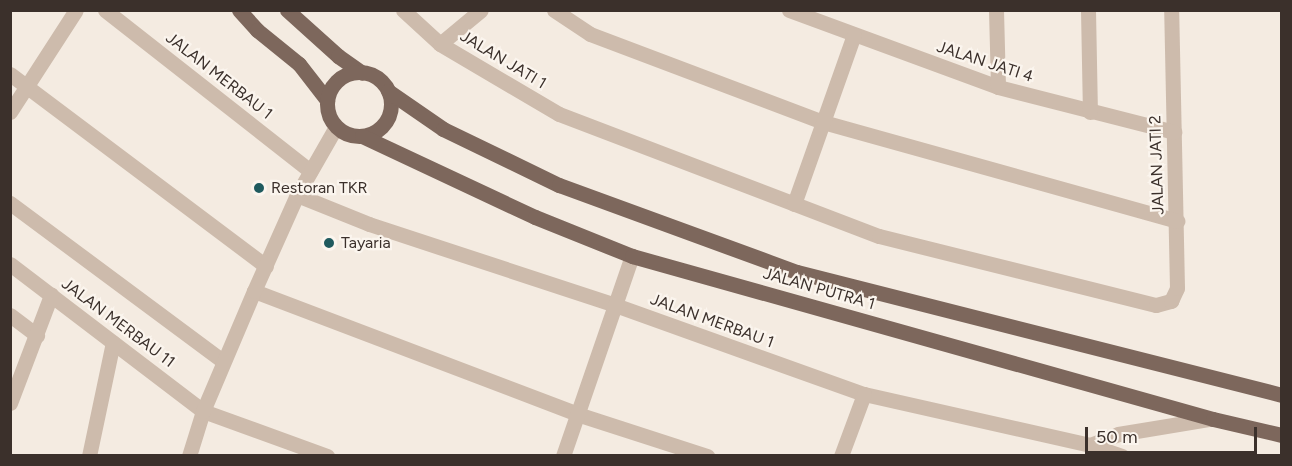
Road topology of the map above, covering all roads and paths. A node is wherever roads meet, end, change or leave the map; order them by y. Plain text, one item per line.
1 (76, 10) edge
2 (105, 10) edge
3 (239, 10) edge
4 (287, 10) edge
5 (403, 10) edge
6 (481, 10) edge
7 (555, 10) edge
8 (789, 10) edge
9 (996, 10) edge
10 (1088, 10) edge
11 (1171, 10) edge
12 (854, 36) junction
13 (440, 44) junction
14 (362, 73) junction
15 (10, 74) edge
16 (998, 87) junction
17 (29, 88) junction
18 (388, 91) junction
19 (327, 100) junction
20 (10, 112) edge
21 (1090, 112) junction
22 (823, 122) junction
23 (336, 127) junction
24 (1174, 132) junction
25 (362, 136) junction
26 (310, 171) junction
27 (297, 195) junction
28 (10, 203) edge
29 (794, 204) junction
30 (1177, 221) junction
31 (632, 256) junction
32 (10, 264) edge
33 (266, 266) junction
34 (254, 291) junction
35 (51, 295) junction
36 (615, 305) junction
37 (1156, 305) joint
38 (10, 315) edge
39 (38, 335) junction
40 (113, 342) junction
41 (223, 361) junction
42 (864, 394) junction
43 (1281, 395) edge
44 (10, 402) edge
45 (203, 411) junction
46 (577, 414) junction
47 (1213, 419) junction
48 (1281, 435) edge
49 (1090, 445) junction
50 (89, 456) edge
51 (189, 456) edge
52 (327, 456) edge
53 (563, 456) edge
54 (707, 456) edge
55 (841, 456) edge
56 (1122, 456) edge

1 - 17 street
2 - 26 street, JALAN MERBAU 1
3 - 19 main road
4 - 14 main road
5 - 13 street, JALAN JATI 1
6 - 13 street
7 - 22 street
8 - 12 street, JALAN JATI 4
9 - 16 street
10 - 21 street
11 - 24 street, JALAN JATI 2
12 - 16 street, JALAN JATI 4
12 - 22 street
13 - 29 street, JALAN JATI 1
14 - 18 main road
14 - 19 main road
15 - 17 street
16 - 21 street, JALAN JATI 4
17 - 20 street
17 - 33 street
18 - 25 main road
18 - 43 main road, JALAN PUTRA 1
19 - 23 main road
21 - 24 street, JALAN JATI 4
22 - 29 street
22 - 30 street
23 - 25 main road
23 - 26 street
24 - 30 street, JALAN JATI 2
25 - 31 main road, JALAN PUTRA 1
26 - 27 street
27 - 33 street
27 - 36 street, JALAN MERBAU 1
28 - 41 street
29 - 37 street, JALAN JATI 1
30 - 37 street, JALAN JATI 2
31 - 36 street
31 - 47 main road, JALAN PUTRA 1
32 - 35 street, JALAN MERBAU 11
33 - 34 street
34 - 41 street
34 - 46 street
35 - 39 street
35 - 40 street, JALAN MERBAU 11
36 - 42 street, JALAN MERBAU 1
36 - 46 street
38 - 39 street
39 - 44 street
40 - 45 street, JALAN MERBAU 11
40 - 50 street
41 - 45 street
42 - 49 street, JALAN MERBAU 1
42 - 55 street
45 - 51 street
45 - 52 street, JALAN MERBAU 11
46 - 53 street
46 - 54 street
47 - 48 main road, JALAN PUTRA 1
47 - 49 street
49 - 56 street, JALAN MERBAU 1

